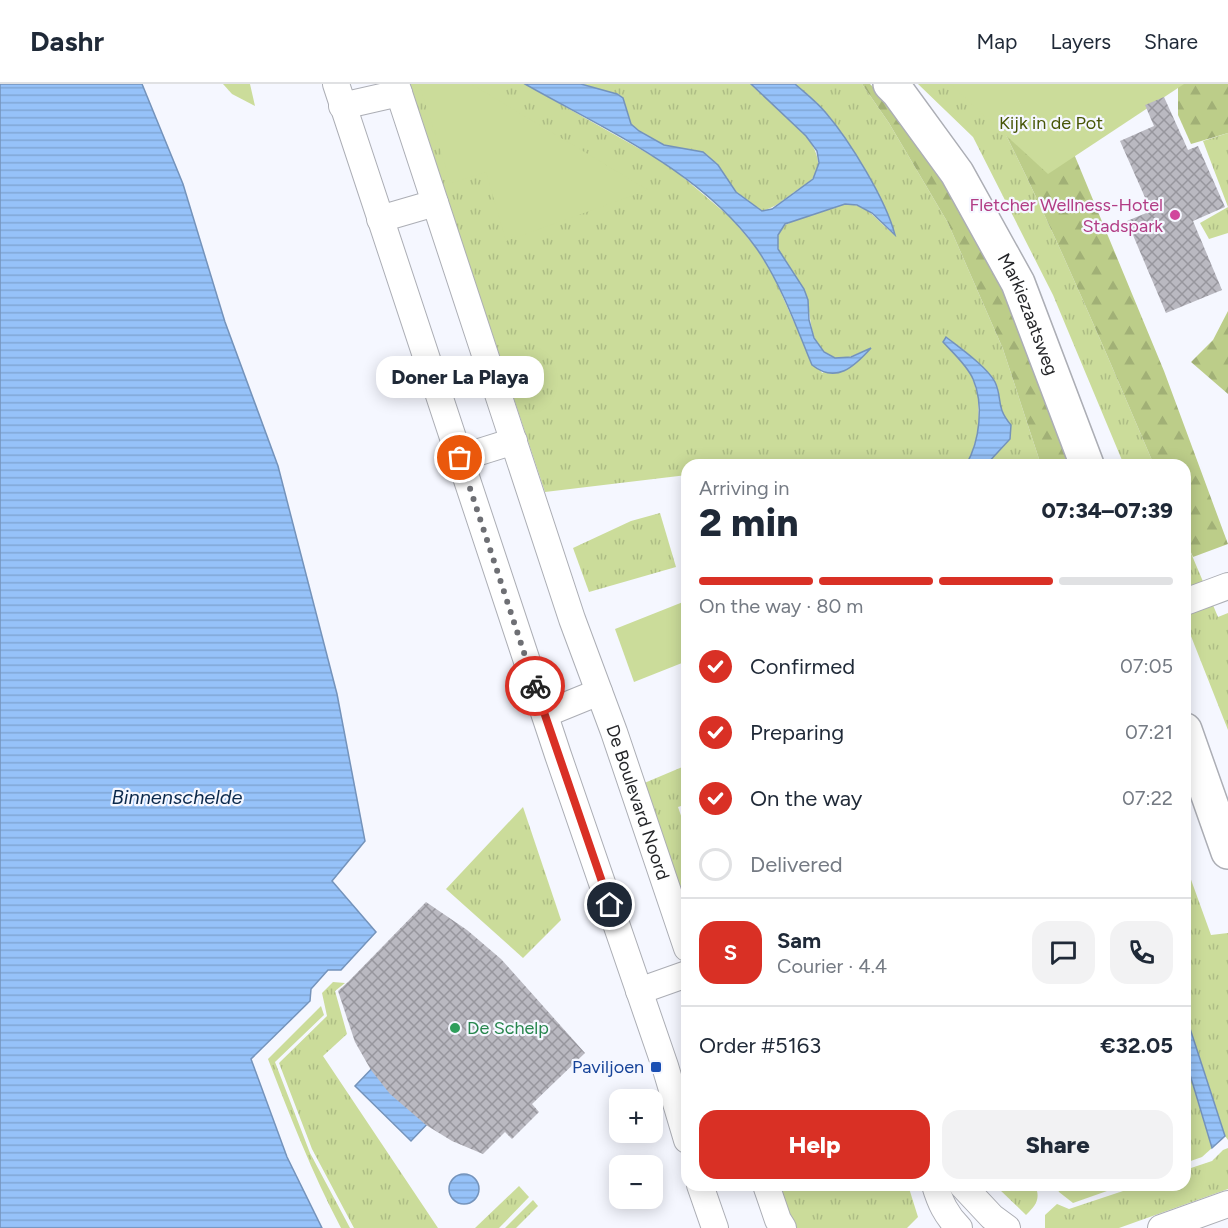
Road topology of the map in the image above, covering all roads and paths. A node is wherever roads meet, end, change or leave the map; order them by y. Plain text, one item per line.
1 (890, 84) edge
2 (397, 89) edge
3 (339, 95) edge
4 (435, 203) junction
5 (380, 219) junction
6 (514, 441) junction
7 (460, 458) junction
8 (1085, 459) edge
9 (1223, 588) edge
10 (1191, 600) edge
11 (599, 692) junction
12 (546, 714) junction
13 (1191, 747) edge
14 (1228, 852) edge
15 (681, 931) edge
16 (681, 976) edge
17 (639, 991) junction
18 (681, 1120) edge
19 (702, 1191) edge
20 (768, 1191) edge
21 (936, 1191) edge
22 (969, 1193) edge
23 (1228, 1204) edge
24 (951, 1225) edge
25 (715, 1228) edge
26 (783, 1228) edge
27 (1007, 1228) edge
28 (1161, 1228) edge

1 - 8 main road, Markiezaatsweg
2 - 3 street, De Boulevard Noord
2 - 4 street, De Boulevard Noord
3 - 5 street, De Boulevard Noord
4 - 5 street
4 - 6 street, De Boulevard Noord
5 - 7 street, De Boulevard Noord
6 - 7 street
6 - 11 street, De Boulevard Noord
7 - 12 street, De Boulevard Noord
9 - 10 street
11 - 12 street
11 - 15 street, De Boulevard Noord
12 - 17 street, De Boulevard Noord
13 - 14 main road
16 - 17 street
17 - 18 street, De Boulevard Noord
19 - 25 street
20 - 26 street
21 - 24 street
22 - 24 street
22 - 27 street
23 - 28 street

